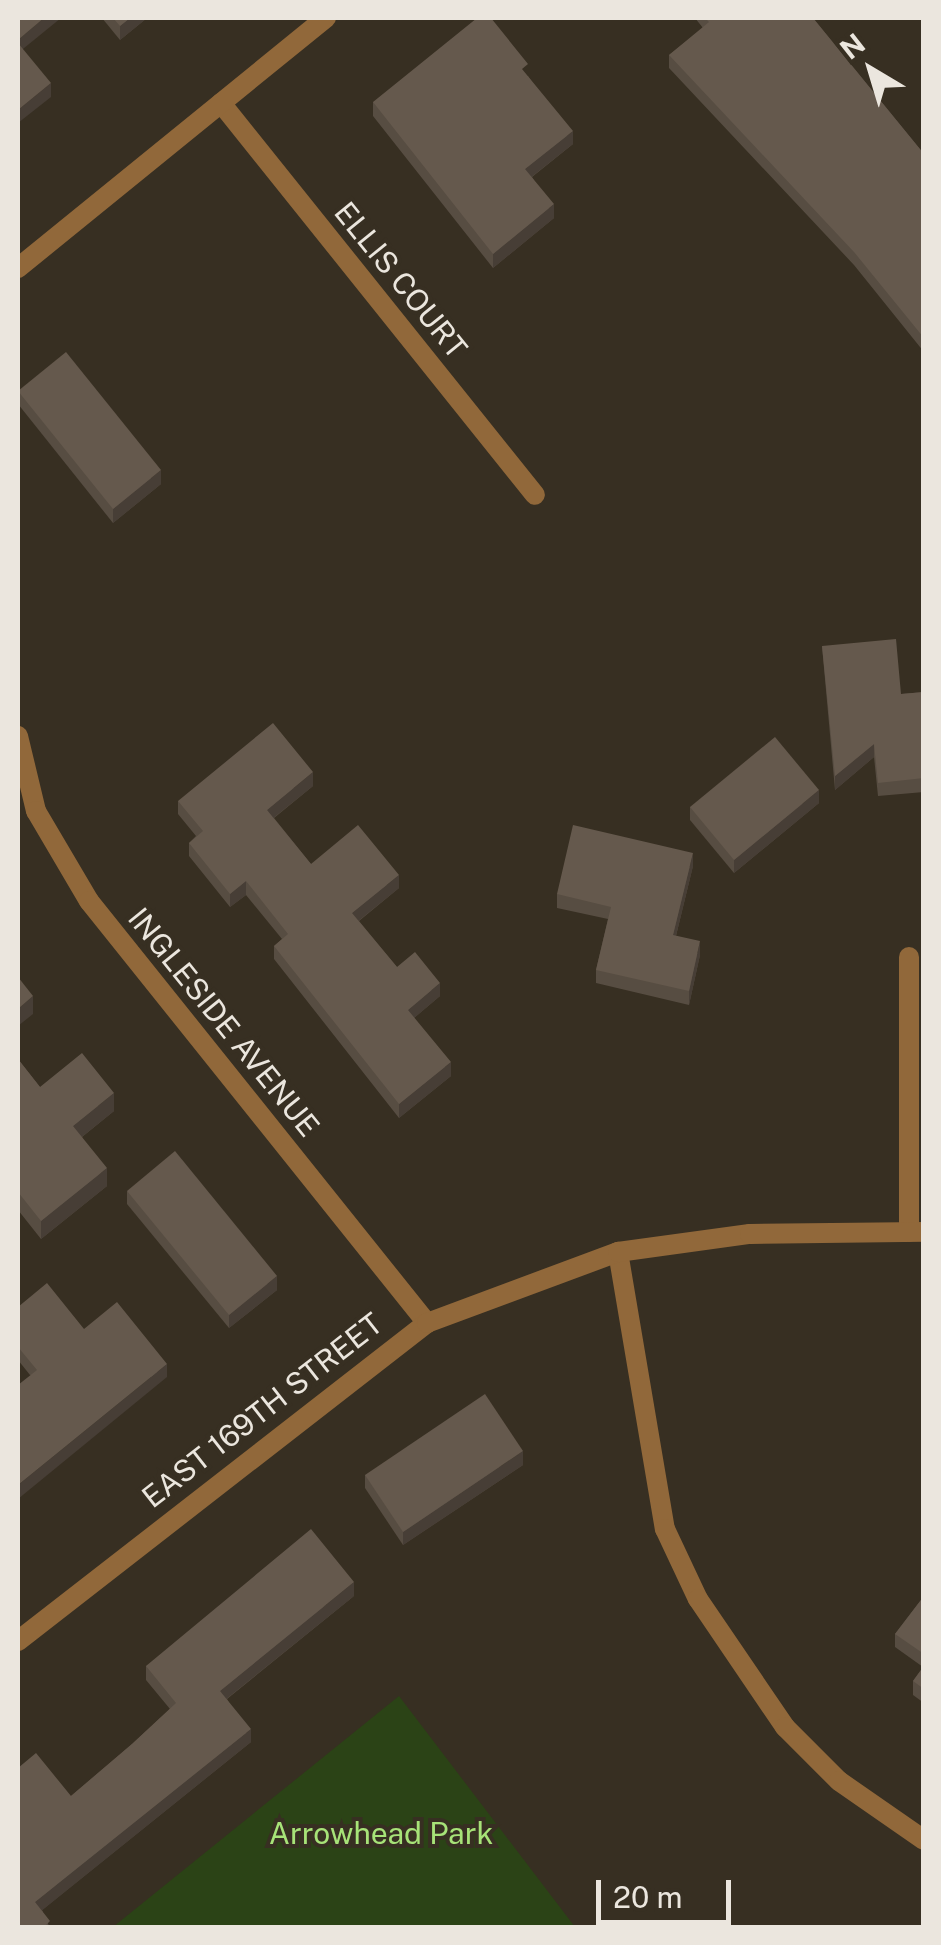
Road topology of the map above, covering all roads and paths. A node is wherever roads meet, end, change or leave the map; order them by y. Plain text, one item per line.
1 (326, 18) edge
2 (221, 103) junction
3 (18, 268) edge
4 (535, 495) dead end
5 (18, 736) edge
6 (909, 957) dead end
7 (916, 1232) edge
8 (618, 1252) junction
9 (427, 1323) junction
10 (18, 1641) edge
11 (924, 1840) edge

1 - 2 street
2 - 3 street
2 - 4 street, ELLIS COURT
5 - 9 street, INGLESIDE AVENUE
6 - 7 street
7 - 8 street, EAST 169TH STREET
8 - 9 street, EAST 169TH STREET
8 - 11 street
9 - 10 street, EAST 169TH STREET

